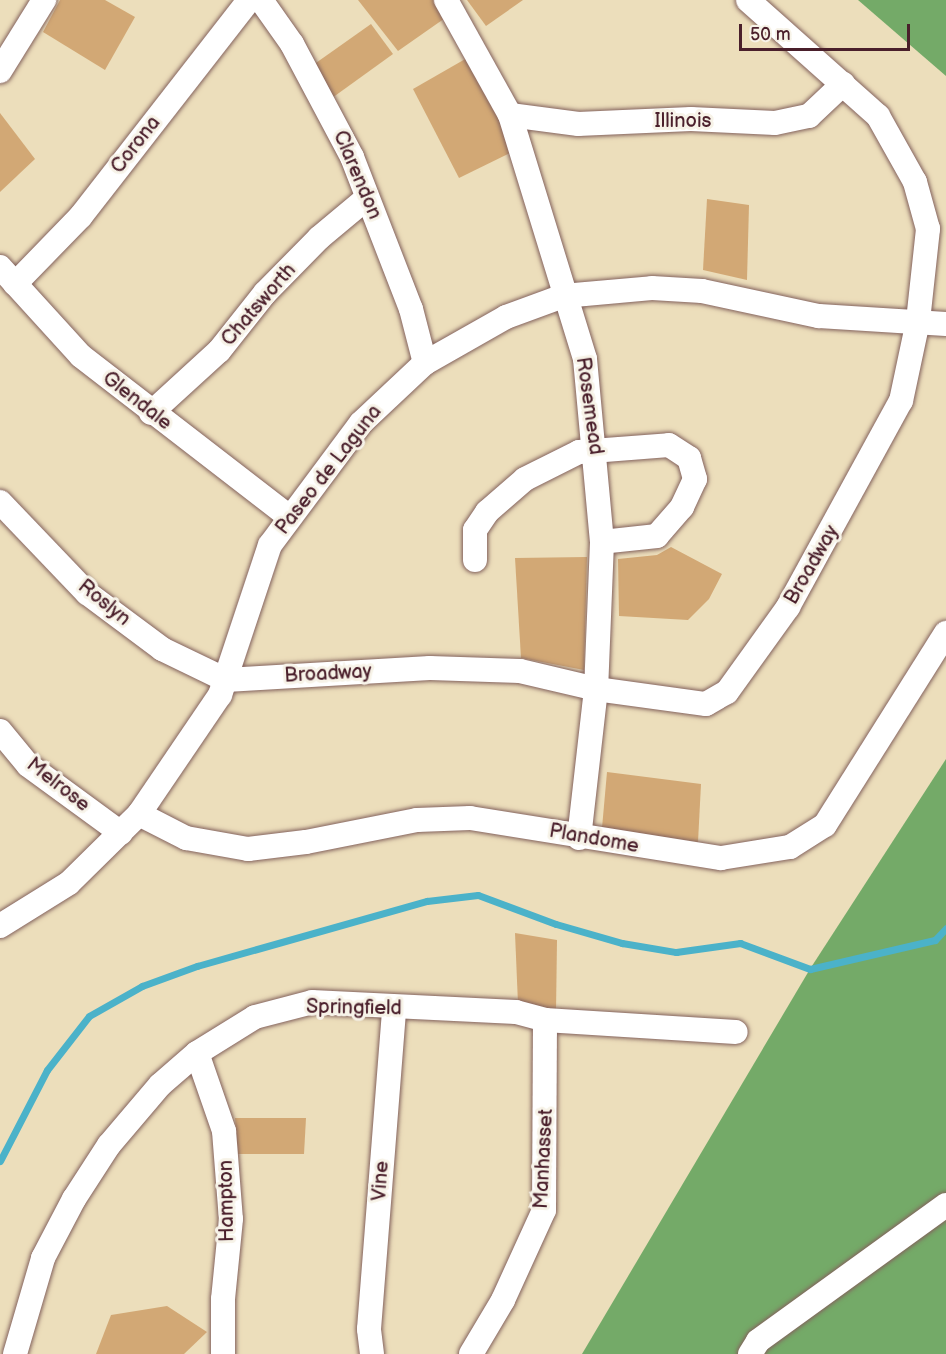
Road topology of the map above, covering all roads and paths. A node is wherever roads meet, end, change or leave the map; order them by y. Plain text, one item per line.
1 (44, 0) edge
2 (249, 0) edge
3 (261, 0) edge
4 (446, 0) edge
5 (748, 0) edge
6 (0, 71) edge
7 (843, 84) junction
8 (510, 115) junction
9 (367, 198) junction
10 (937, 228) edge
11 (8, 276) edge
12 (563, 296) junction
13 (918, 321) junction
14 (946, 324) edge
15 (425, 363) junction
16 (151, 413) junction
17 (596, 451) junction
18 (0, 502) edge
19 (289, 517) junction
20 (602, 542) junction
21 (475, 560) dead end
22 (946, 633) edge
23 (226, 680) junction
24 (596, 689) junction
25 (0, 731) edge
26 (139, 814) junction
27 (121, 833) junction
28 (579, 838) junction
29 (0, 926) edge
30 (394, 1008) junction
31 (545, 1020) junction
32 (736, 1032) dead end
33 (197, 1053) junction
34 (946, 1205) edge
35 (15, 1354) edge
36 (223, 1354) edge
37 (372, 1354) edge
38 (471, 1354) edge
39 (750, 1354) edge

1 - 6 street
2 - 11 street, Corona
3 - 9 street, Clarendon
4 - 8 street, Rosemead
5 - 7 street, Broadway
7 - 8 street, Illinois
7 - 10 street, Broadway
8 - 12 street, Rosemead
9 - 15 street, Clarendon
9 - 16 street, Chatsworth
10 - 13 street, Broadway
11 - 16 street, Glendale
12 - 13 street, Paseo de Laguna
12 - 15 street, Paseo de Laguna
12 - 17 street, Rosemead
13 - 14 street, Paseo de Laguna
13 - 24 street, Broadway
15 - 19 street, Paseo de Laguna
16 - 19 street, Glendale
17 - 20 street, Rosemead
17 - 20 street
17 - 21 street
18 - 23 street, Roslyn
19 - 23 street, Paseo de Laguna
20 - 24 street, Rosemead
22 - 28 street, Plandome
23 - 24 street, Broadway
23 - 26 street, Paseo de Laguna
24 - 28 street, Rosemead
25 - 27 street, Melrose
26 - 27 street, Paseo de Laguna
26 - 28 street, Plandome
27 - 29 street, Paseo de Laguna
30 - 31 street, Springfield
30 - 33 street, Springfield
30 - 37 street, Vine
31 - 32 street, Springfield
31 - 38 street, Manhasset
33 - 35 street, Springfield
33 - 36 street, Hampton
34 - 39 street

